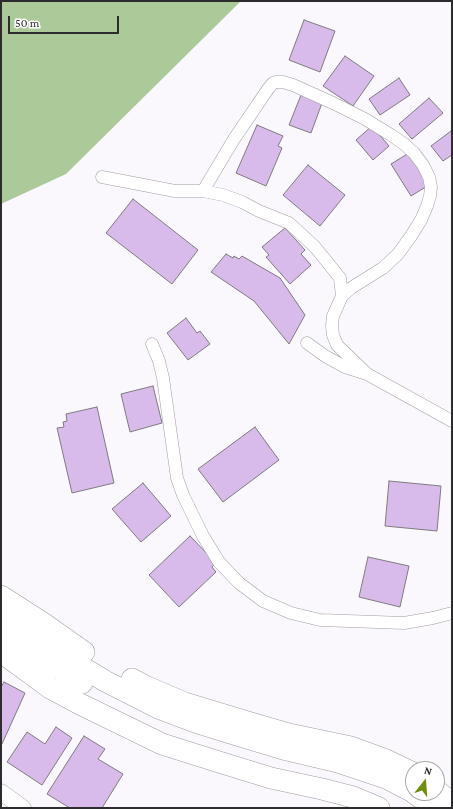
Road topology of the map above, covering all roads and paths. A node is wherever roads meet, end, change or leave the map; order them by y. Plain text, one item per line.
1 (102, 177) dead end
2 (204, 191) junction
3 (342, 296) junction
4 (307, 343) dead end
5 (152, 344) dead end
6 (367, 374) junction
7 (452, 421) edge
8 (1, 596) edge
9 (1, 612) edge
10 (452, 613) edge
11 (1, 632) edge
12 (1, 652) edge
13 (405, 769) edge
14 (405, 788) edge
15 (1, 792) edge
16 (425, 801) edge
17 (18, 806) edge
18 (379, 808) edge
19 (414, 808) edge
20 (434, 808) edge

1 - 2 street
2 - 3 street
2 - 3 street
3 - 6 street
4 - 6 street
5 - 10 street
6 - 7 street
8 - 13 highway
9 - 14 highway
11 - 19 highway
12 - 18 highway
15 - 17 main road
16 - 20 highway

